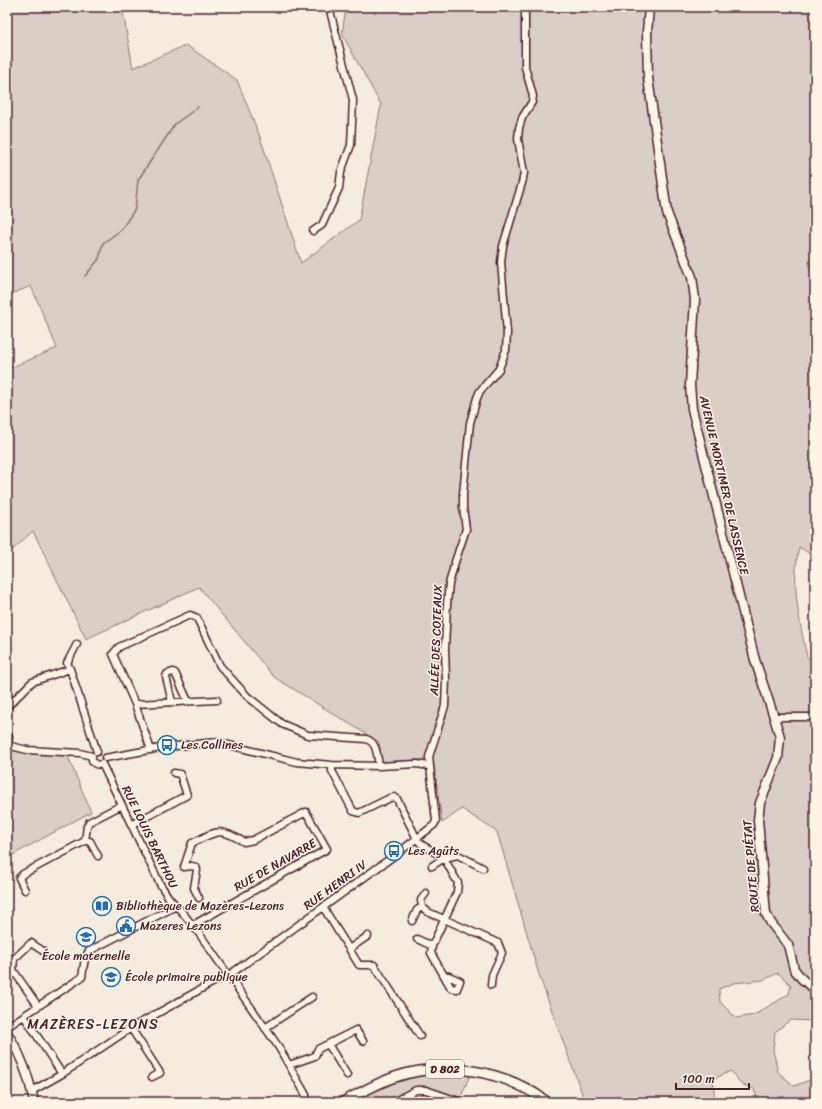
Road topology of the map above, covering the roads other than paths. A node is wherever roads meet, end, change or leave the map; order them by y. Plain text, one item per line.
1 (329, 7) edge
2 (526, 7) edge
3 (649, 7) edge
4 (313, 231) dead end
5 (77, 644) dead end
6 (755, 660) joint
7 (70, 669) junction
8 (217, 700) dead end
9 (188, 701) junction
10 (172, 702) junction
11 (135, 704) junction
12 (7, 708) edge
13 (774, 717) junction
14 (815, 717) edge
15 (7, 733) edge
16 (7, 744) edge
17 (151, 750) junction
18 (94, 754) junction
19 (103, 761) junction
20 (332, 765) junction
21 (379, 766) junction
22 (430, 766) junction
23 (174, 773) dead end
24 (122, 805) junction
25 (131, 825) junction
26 (417, 839) junction
27 (85, 841) junction
28 (98, 856) dead end
29 (444, 858) junction
30 (432, 866) dead end
31 (483, 868) dead end
32 (25, 890) dead end
33 (426, 892) dead end
34 (199, 898) dead end
35 (176, 906) junction
36 (323, 907) junction
37 (422, 907) junction
38 (444, 918) junction
39 (412, 921) dead end
40 (193, 926) junction
41 (368, 936) dead end
42 (417, 939) dead end
43 (432, 946) junction
44 (348, 949) junction
45 (42, 951) dead end
46 (443, 975) dead end
47 (228, 976) junction
48 (491, 985) dead end
49 (815, 990) edge
50 (312, 997) dead end
51 (38, 1006) junction
52 (24, 1016) junction
53 (7, 1027) edge
54 (131, 1028) junction
55 (265, 1028) junction
56 (7, 1033) edge
57 (420, 1036) dead end
58 (363, 1041) dead end
59 (328, 1044) junction
60 (289, 1065) junction
61 (62, 1074) junction
62 (347, 1075) dead end
63 (152, 1077) dead end
64 (32, 1091) junction
65 (815, 1099) edge
66 (34, 1102) edge
67 (306, 1102) edge
68 (343, 1102) edge
69 (393, 1102) edge
70 (461, 1102) edge
71 (547, 1102) edge
72 (811, 1102) edge

1 - 4 street
2 - 22 street, ALLÉE DES COTEAUX
3 - 6 street, AVENUE MORTIMER DE LASSENCE
5 - 7 street
6 - 13 street, ROUTE DE PIÉTAT
7 - 12 street
7 - 18 street
8 - 9 street
9 - 10 street
9 - 10 street
10 - 11 street
11 - 17 street
11 - 21 street
13 - 14 street
13 - 49 street, ROUTE DE PIÉTAT
15 - 16 street
16 - 18 street
17 - 19 street
17 - 20 street
18 - 19 street
18 - 19 street
19 - 24 street, RUE LOUIS BARTHOU
20 - 21 street
20 - 26 street
21 - 22 street
22 - 26 street, RUE HENRI IV
23 - 25 street
24 - 25 street, RUE LOUIS BARTHOU
24 - 27 street
25 - 35 street, RUE LOUIS BARTHOU
26 - 29 street
26 - 36 street, RUE HENRI IV
27 - 28 street
27 - 32 street
29 - 30 street
29 - 31 street
29 - 38 street
33 - 37 street
34 - 40 street, RUE DE NAVARRE
35 - 40 street, RUE LOUIS BARTHOU
35 - 51 street
36 - 44 street
36 - 47 street, RUE HENRI IV
37 - 38 street
37 - 39 street
38 - 43 street
38 - 48 street
40 - 47 street, RUE LOUIS BARTHOU
41 - 44 street
42 - 43 street
43 - 46 street
44 - 57 street
45 - 51 street
47 - 54 street, RUE HENRI IV
47 - 55 street, RUE LOUIS BARTHOU
50 - 55 street
51 - 52 street
52 - 53 street
52 - 61 street
54 - 61 street, RUE HENRI IV
54 - 63 street
55 - 60 street, RUE LOUIS BARTHOU
56 - 64 street
58 - 59 street
59 - 60 street
59 - 62 street
60 - 67 street, RUE LOUIS BARTHOU
61 - 64 street, RUE HENRI IV
64 - 66 street
65 - 72 street
68 - 71 main road, D 802
69 - 70 street

